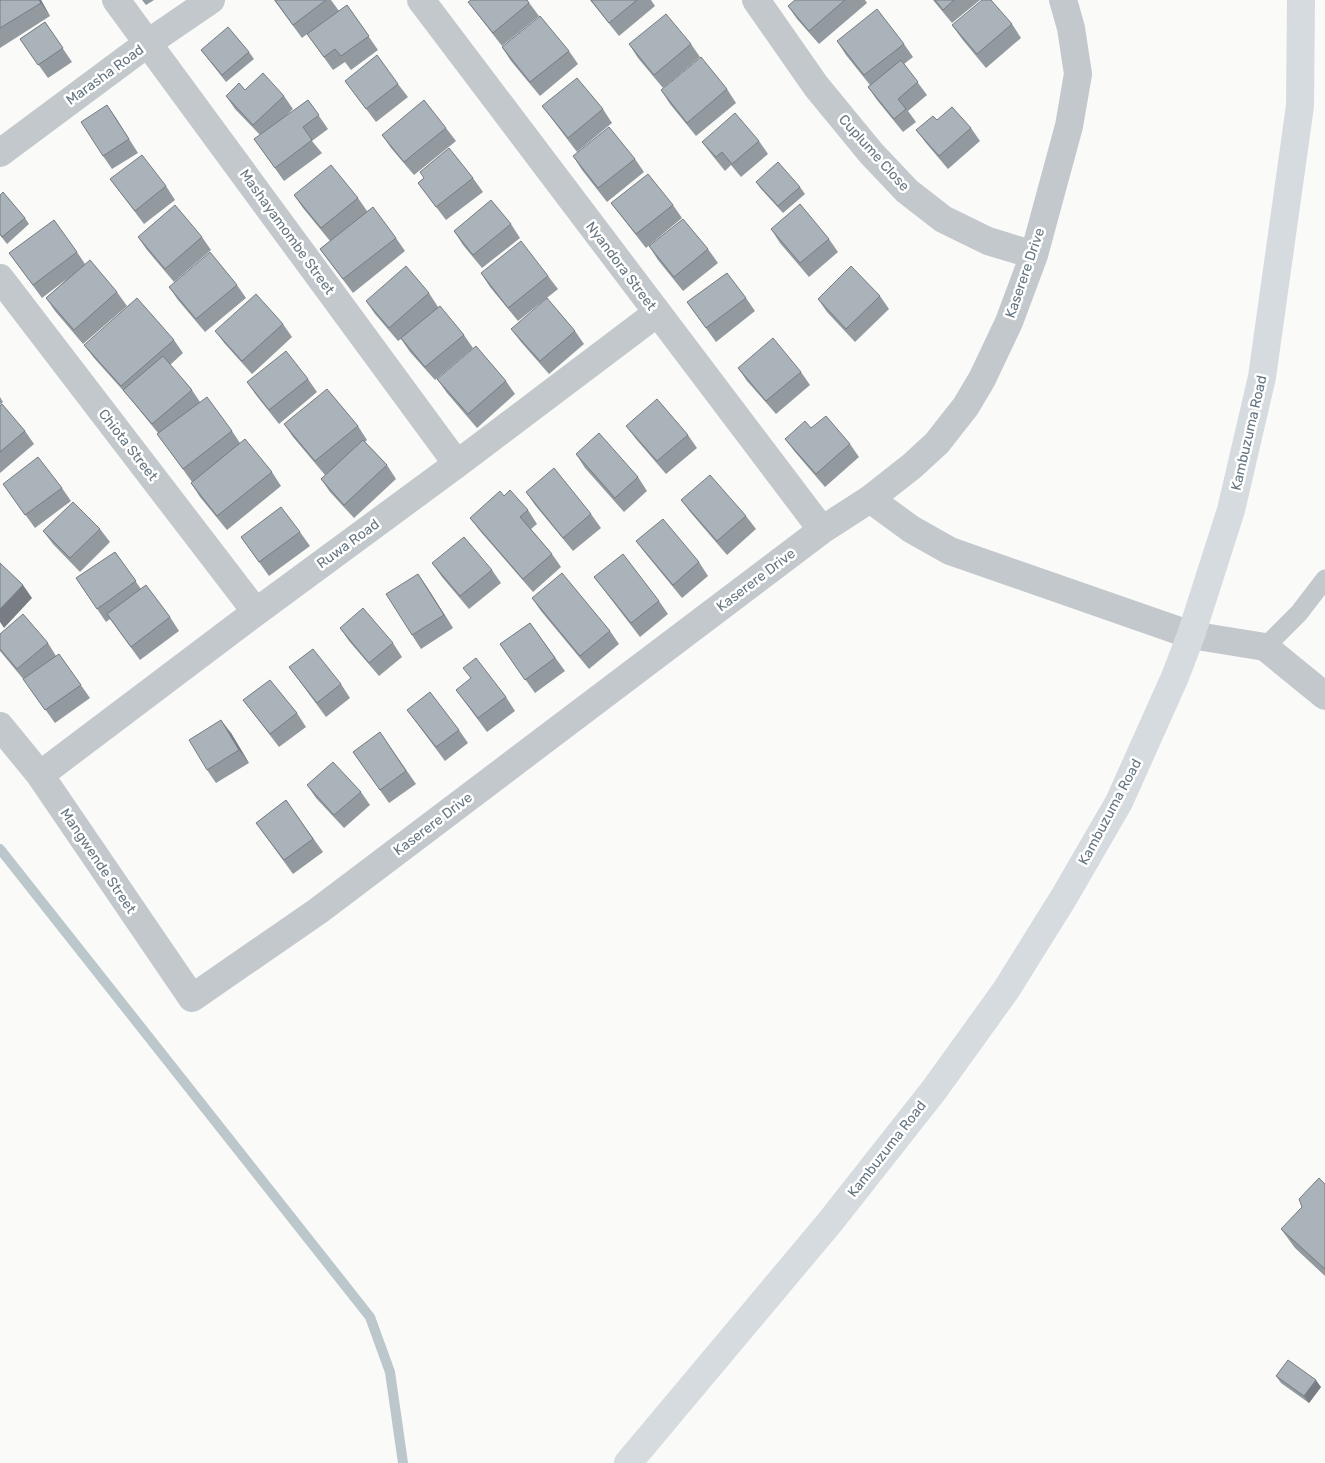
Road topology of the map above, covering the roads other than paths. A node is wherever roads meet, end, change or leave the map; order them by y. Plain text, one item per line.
1 (116, 0) edge
2 (211, 0) edge
3 (421, 0) edge
4 (756, 0) edge
5 (1063, 0) edge
6 (1301, 0) edge
7 (148, 43) junction
8 (0, 153) edge
9 (1034, 255) junction
10 (0, 278) edge
11 (657, 313) junction
12 (457, 464) junction
13 (870, 499) junction
14 (822, 530) junction
15 (1325, 579) edge
16 (256, 612) junction
17 (1191, 635) junction
18 (1266, 647) junction
19 (1325, 696) edge
20 (0, 726) edge
21 (40, 775) junction
22 (192, 998) joint
23 (628, 1463) edge

1 - 7 street, Mashayamombe Street
2 - 7 street, Marasha Road
3 - 11 street, Nyandora Street
4 - 9 street, Cuplume Close
5 - 9 street, Kaserere Drive
6 - 17 main road, Kambuzuma Road
7 - 8 street, Marasha Road
7 - 12 street, Mashayamombe Street
9 - 13 street, Kaserere Drive
10 - 16 street, Chiota Street
11 - 12 street, Ruwa Road
11 - 14 street, Nyandora Street
12 - 16 street, Ruwa Road
13 - 14 street, Kaserere Drive
13 - 17 street
14 - 22 street, Kaserere Drive
15 - 18 lane
16 - 21 street, Ruwa Road
17 - 18 street
17 - 23 main road, Kambuzuma Road
18 - 19 street
20 - 21 street, Mangwende Street
21 - 22 street, Mangwende Street

